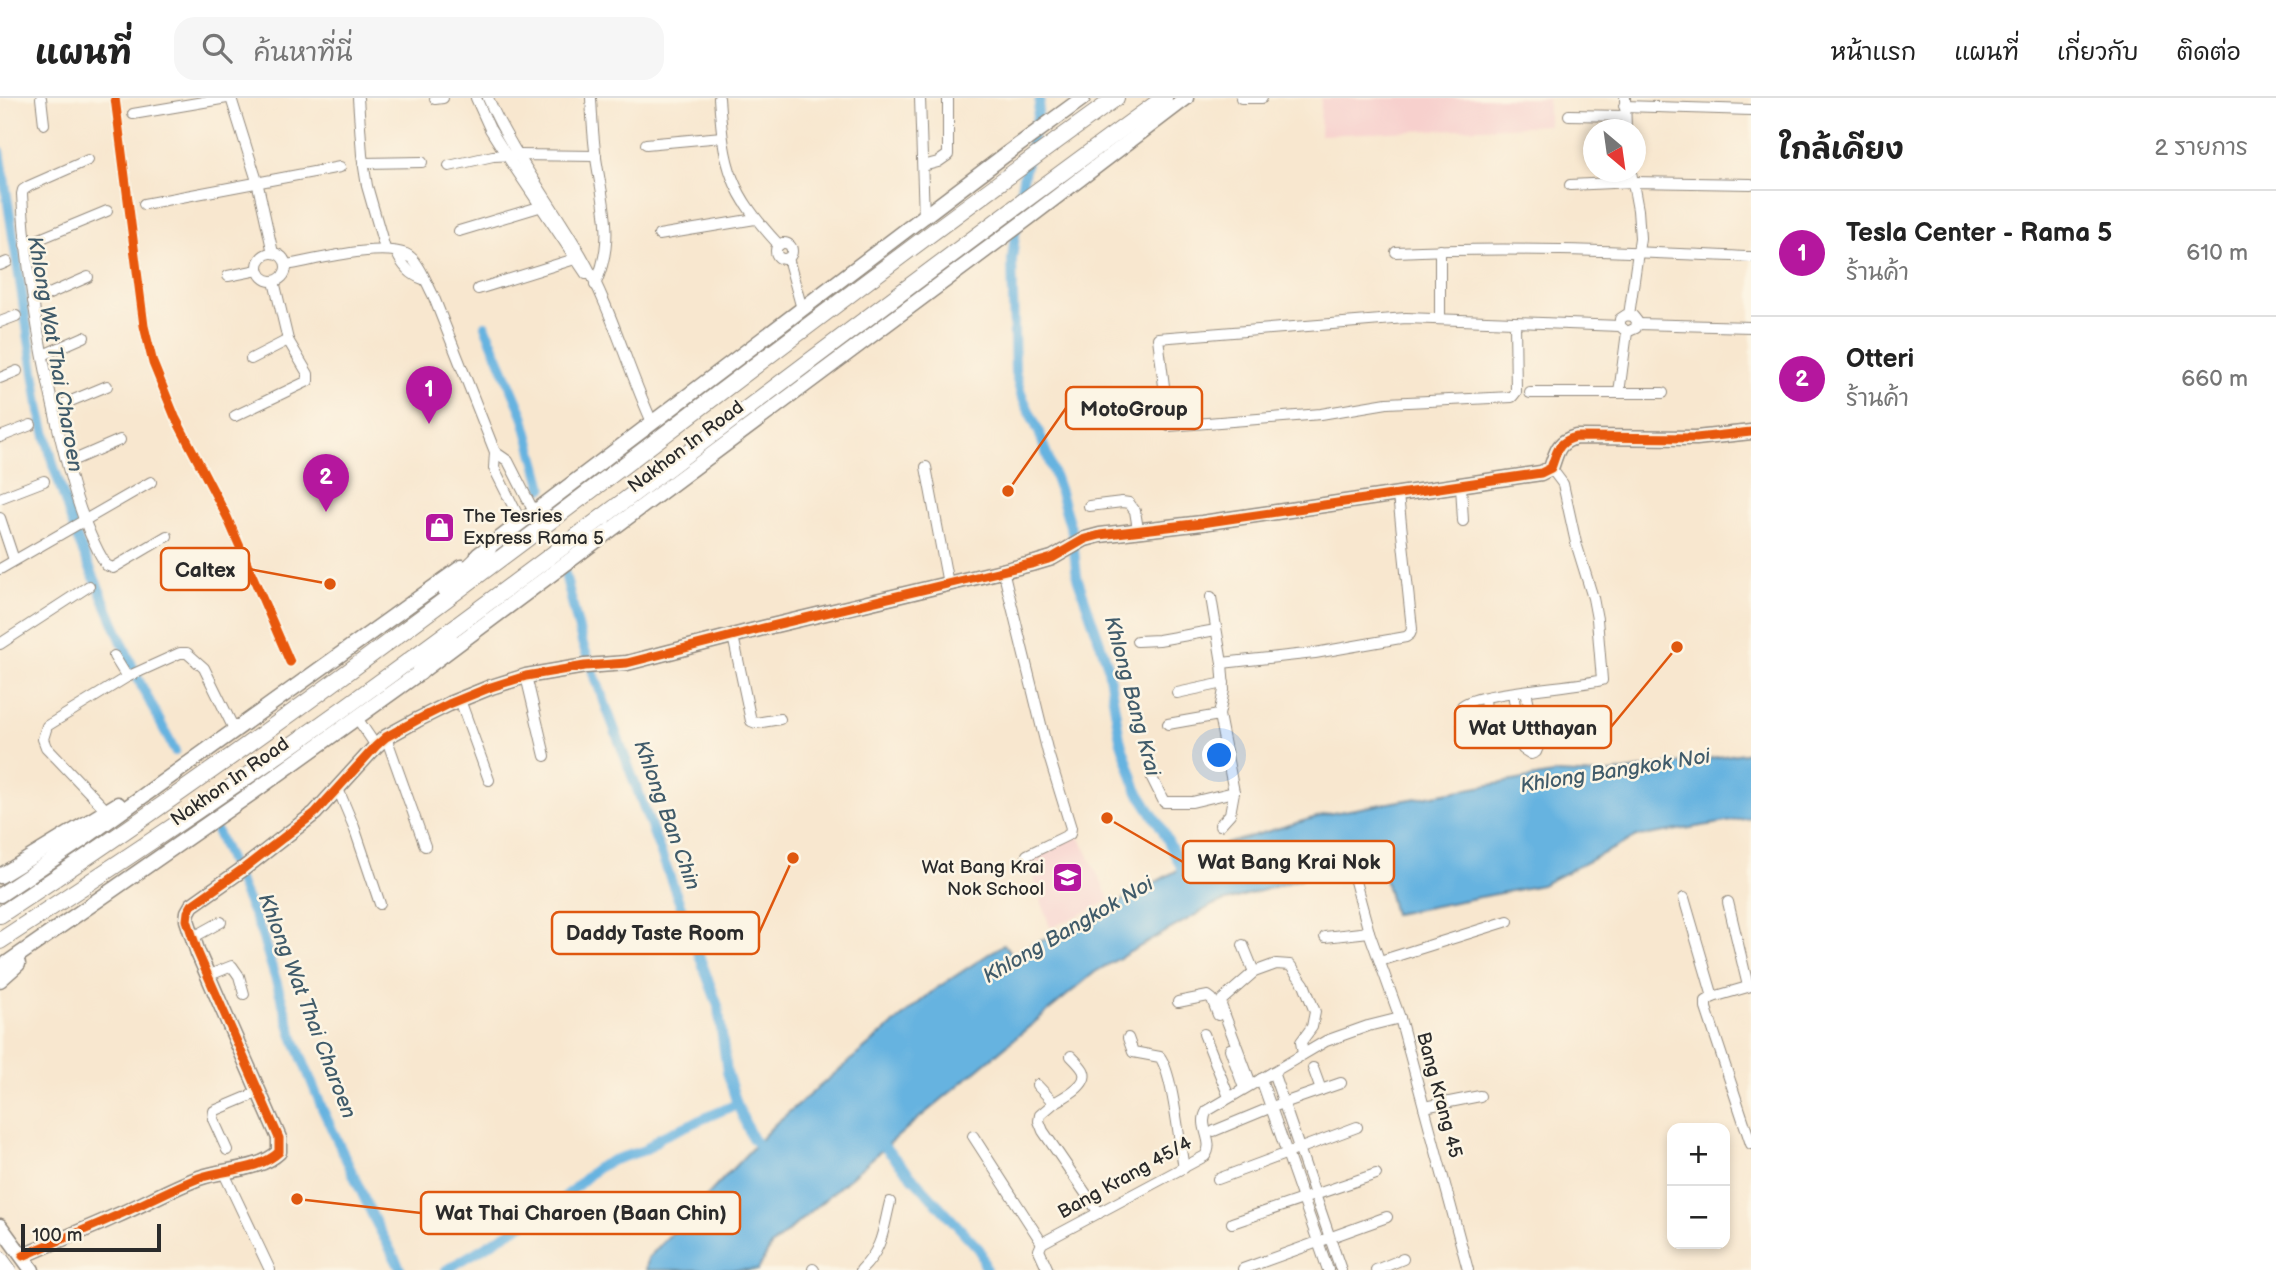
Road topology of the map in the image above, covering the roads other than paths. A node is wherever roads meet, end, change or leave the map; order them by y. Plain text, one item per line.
1 (41, 98) edge
2 (115, 98) edge
3 (229, 98) edge
4 (358, 98) edge
5 (476, 98) edge
6 (488, 98) edge
7 (591, 98) edge
8 (719, 98) edge
9 (920, 98) edge
10 (948, 98) edge
11 (1083, 98) edge
12 (1116, 98) edge
13 (1164, 98) edge
14 (1186, 98) edge
15 (1241, 98) edge
16 (1262, 98) edge
17 (1624, 107) edge
18 (1751, 110) edge
19 (133, 114) dead end
20 (1569, 116) dead end
21 (44, 124) dead end
22 (722, 138) junction
23 (646, 144) dead end
24 (512, 155) junction
25 (596, 156) junction
26 (88, 160) dead end
27 (422, 162) dead end
28 (363, 163) junction
29 (449, 166) dead end
30 (923, 166) junction
31 (340, 167) dead end
32 (1646, 178) edge
33 (257, 181) junction
34 (1593, 182) edge
35 (1633, 182) edge
36 (1751, 184) edge
37 (1570, 185) dead end
38 (144, 204) dead end
39 (544, 205) junction
40 (107, 211) dead end
41 (924, 218) junction
42 (755, 219) junction
43 (459, 231) dead end
44 (659, 235) dead end
45 (25, 245) junction
46 (385, 249) junction
47 (1440, 250) junction
48 (1396, 252) dead end
49 (273, 253) junction
50 (1640, 253) junction
51 (1751, 257) edge
52 (579, 258) junction
53 (286, 265) junction
54 (258, 270) junction
55 (228, 276) dead end
56 (88, 277) dead end
57 (274, 281) junction
58 (595, 285) junction
59 (478, 289) dead end
60 (33, 301) junction
61 (802, 309) junction
62 (1629, 315) junction
63 (16, 316) dead end
64 (1440, 318) junction
65 (0, 322) edge
66 (1515, 323) junction
67 (1637, 324) junction
68 (1751, 327) edge
69 (1623, 329) junction
70 (84, 337) dead end
71 (288, 340) junction
72 (43, 355) junction
73 (251, 359) dead end
74 (18, 371) dead end
75 (0, 378) edge
76 (107, 386) dead end
77 (1530, 393) dead end
78 (1619, 393) junction
79 (1663, 393) dead end
80 (54, 408) junction
81 (235, 416) dead end
82 (652, 422) junction
83 (31, 425) dead end
84 (1751, 432) edge
85 (0, 437) edge
86 (120, 440) dead end
87 (495, 452) junction
88 (67, 463) junction
89 (926, 467) dead end
90 (1551, 468) junction
91 (44, 481) dead end
92 (151, 482) dead end
93 (1461, 485) junction
94 (1398, 495) junction
95 (0, 498) edge
96 (1089, 506) dead end
97 (534, 512) junction
98 (0, 518) edge
99 (1463, 521) dead end
100 (82, 522) junction
101 (521, 522) junction
102 (1138, 529) junction
103 (167, 536) dead end
104 (488, 548) junction
105 (14, 560) junction
106 (0, 569) edge
107 (1003, 570) junction
108 (948, 584) junction
109 (89, 586) dead end
110 (1211, 597) dead end
111 (475, 612) junction
112 (407, 628) junction
113 (1216, 630) junction
114 (733, 636) junction
115 (1137, 641) dead end
116 (0, 645) edge
117 (114, 656) dead end
118 (290, 662) dead end
119 (1222, 663) junction
120 (419, 673) junction
121 (129, 676) junction
122 (526, 676) junction
123 (1224, 683) junction
124 (1525, 691) junction
125 (1177, 693) dead end
126 (1513, 694) junction
127 (1485, 698) junction
128 (460, 700) junction
129 (1219, 715) junction
130 (356, 718) junction
131 (1517, 718) junction
132 (780, 719) dead end
133 (1168, 724) dead end
134 (1487, 726) junction
135 (235, 731) junction
136 (381, 742) junction
137 (545, 756) dead end
138 (174, 773) junction
139 (1152, 778) dead end
140 (489, 780) dead end
141 (338, 789) junction
142 (1234, 792) junction
143 (107, 811) junction
144 (1220, 825) dead end
145 (425, 846) dead end
146 (1027, 855) dead end
147 (1353, 874) dead end
148 (0, 876) edge
149 (0, 895) edge
150 (1684, 898) dead end
151 (1728, 902) dead end
152 (380, 904) dead end
153 (0, 915) edge
154 (1508, 921) dead end
155 (221, 922) dead end
156 (1369, 932) junction
157 (49, 934) junction
158 (1325, 937) dead end
159 (192, 938) junction
160 (0, 941) edge
161 (1243, 945) dead end
162 (1380, 961) junction
163 (0, 968) edge
164 (1254, 972) junction
165 (207, 976) junction
166 (0, 980) edge
167 (1750, 986) edge
168 (244, 994) dead end
169 (1713, 997) junction
170 (1178, 1002) dead end
171 (1400, 1018) junction
172 (1204, 1034) dead end
173 (1128, 1038) dead end
174 (1303, 1054) junction
175 (1071, 1056) dead end
176 (1313, 1068) dead end
177 (1273, 1072) junction
178 (1261, 1079) junction
179 (1341, 1083) dead end
180 (1037, 1085) dead end
181 (1247, 1086) junction
182 (1321, 1090) junction
183 (259, 1092) junction
184 (1480, 1096) dead end
185 (1229, 1097) junction
186 (1054, 1103) junction
187 (1284, 1103) junction
188 (1272, 1107) junction
189 (1424, 1107) junction
190 (1357, 1127) dead end
191 (1214, 1130) dead end
192 (973, 1136) dead end
193 (1751, 1144) edge
194 (1300, 1148) junction
195 (227, 1150) dead end
196 (1287, 1153) junction
197 (1188, 1166) junction
198 (223, 1171) junction
199 (1376, 1174) dead end
200 (1218, 1179) dead end
201 (1315, 1193) junction
202 (1302, 1198) junction
203 (890, 1202) dead end
204 (1099, 1213) junction
205 (1387, 1217) dead end
206 (1232, 1223) dead end
207 (0, 1226) edge
208 (1330, 1238) junction
209 (1042, 1243) junction
210 (1318, 1243) junction
211 (23, 1256) junction
212 (0, 1259) edge
213 (1403, 1259) dead end
214 (1243, 1269) edge
215 (8, 1270) edge
216 (33, 1270) edge
217 (270, 1270) edge
218 (861, 1270) edge
219 (1048, 1270) edge
220 (1328, 1270) edge
221 (1341, 1270) edge
222 (1376, 1270) edge
223 (1468, 1270) edge

1 - 21 street
2 - 118 street
3 - 19 street
3 - 33 street
4 - 28 street
5 - 24 street
6 - 24 street
7 - 25 street
8 - 22 street
9 - 30 street
10 - 30 street
11 - 41 main road, Nakhon In Road
12 - 112 main road, Nakhon In Road
13 - 111 main road, Nakhon In Road
14 - 120 main road, Nakhon In Road
15 - 16 street
17 - 18 street
17 - 20 street
22 - 23 street
22 - 42 street
24 - 25 street
24 - 29 street
24 - 39 street
25 - 58 street
26 - 45 street
27 - 28 street
28 - 46 street
30 - 41 street
31 - 33 street
32 - 36 street
33 - 38 street
33 - 49 street
34 - 37 street
35 - 50 street
39 - 43 street
39 - 52 street
40 - 45 street
41 - 61 main road, Nakhon In Road
42 - 44 street
42 - 61 street
45 - 60 street
46 - 53 street
46 - 87 street
47 - 48 street
47 - 50 street
47 - 64 street
49 - 53 street
49 - 54 street
50 - 51 street
50 - 62 street
52 - 58 street
52 - 59 street
53 - 57 street
54 - 55 street
54 - 57 street
56 - 60 street
57 - 71 street
58 - 82 street
60 - 72 street
61 - 82 main road, Nakhon In Road
62 - 67 street
62 - 69 street
63 - 65 street
64 - 66 street
64 - 66 street
66 - 69 street
67 - 68 street
67 - 69 street
69 - 78 street
70 - 72 street
71 - 73 street
71 - 81 street
72 - 80 street
74 - 75 street
76 - 80 street
77 - 78 street
78 - 79 street
80 - 88 street
82 - 97 main road, Nakhon In Road
83 - 85 street
84 - 90 main road
86 - 88 street
87 - 97 street
87 - 101 street
88 - 100 street
89 - 108 street
90 - 93 main road
90 - 124 street
91 - 95 street
92 - 100 street
93 - 94 main road
93 - 99 street
94 - 102 main road
94 - 119 street
96 - 102 street
97 - 101 main road, Nakhon In Road
98 - 105 street
100 - 103 street
100 - 105 street
101 - 104 main road, Nakhon In Road
102 - 107 main road
104 - 112 main road
104 - 135 main road, Nakhon In Road
105 - 106 street
107 - 108 main road
107 - 146 street
108 - 114 main road
109 - 116 street
110 - 113 street
111 - 120 main road
111 - 160 main road, Nakhon In Road
112 - 153 main road, Nakhon In Road
113 - 115 street
113 - 119 street
114 - 122 main road
114 - 132 street
117 - 121 street
119 - 123 street
120 - 130 main road, Nakhon In Road
121 - 135 street
121 - 143 street
122 - 128 main road
122 - 137 street
123 - 125 street
123 - 129 street
124 - 126 street
124 - 131 street
126 - 127 street
126 - 131 street
127 - 134 street
127 - 134 street
128 - 136 main road
128 - 140 street
129 - 133 street
129 - 142 street
130 - 136 street
130 - 157 main road, Nakhon In Road
131 - 134 street
135 - 138 main road, Nakhon In Road
136 - 141 main road
136 - 145 street
138 - 143 main road
138 - 149 main road, Nakhon In Road
139 - 142 street
141 - 152 street
141 - 159 main road
142 - 144 street
143 - 148 main road
147 - 156 street, Bang Krang 45
150 - 169 street
151 - 167 street
154 - 162 street
155 - 159 street
156 - 158 street
156 - 162 street, Bang Krang 45
157 - 163 main road, Nakhon In Road
157 - 166 main road
159 - 165 main road
161 - 164 street
162 - 171 street, Bang Krang 45
164 - 174 street
164 - 181 street
165 - 168 street
165 - 183 main road
167 - 169 street
169 - 193 street
170 - 181 street
171 - 174 street, Bang Krang 45/4
171 - 189 street, Bang Krang 45
172 - 185 street
173 - 197 street
174 - 177 street, Bang Krang 45/4
175 - 186 street
176 - 182 street
177 - 178 street, Bang Krang 45/4
177 - 187 street
178 - 181 street, Bang Krang 45/4
178 - 188 street
179 - 182 street
180 - 186 street
181 - 185 street, Bang Krang 45/4
182 - 187 street
183 - 195 street
183 - 198 main road
184 - 189 street
185 - 197 street, Bang Krang 45/4
186 - 204 street
187 - 188 street
187 - 194 street
188 - 191 street
188 - 196 street
189 - 223 street, Bang Krang 45
190 - 194 street
192 - 209 street
194 - 196 street
194 - 201 street
196 - 200 street
196 - 202 street
197 - 204 street, Bang Krang 45/4
198 - 211 main road
198 - 217 street
199 - 201 street
201 - 202 street
201 - 208 street
202 - 206 street
202 - 210 street
203 - 218 street
204 - 209 street, Bang Krang 45/4
205 - 208 street
207 - 211 main road
208 - 210 street
208 - 221 street
209 - 219 street
210 - 214 street
210 - 220 street
211 - 216 main road
212 - 215 main road
213 - 222 street

